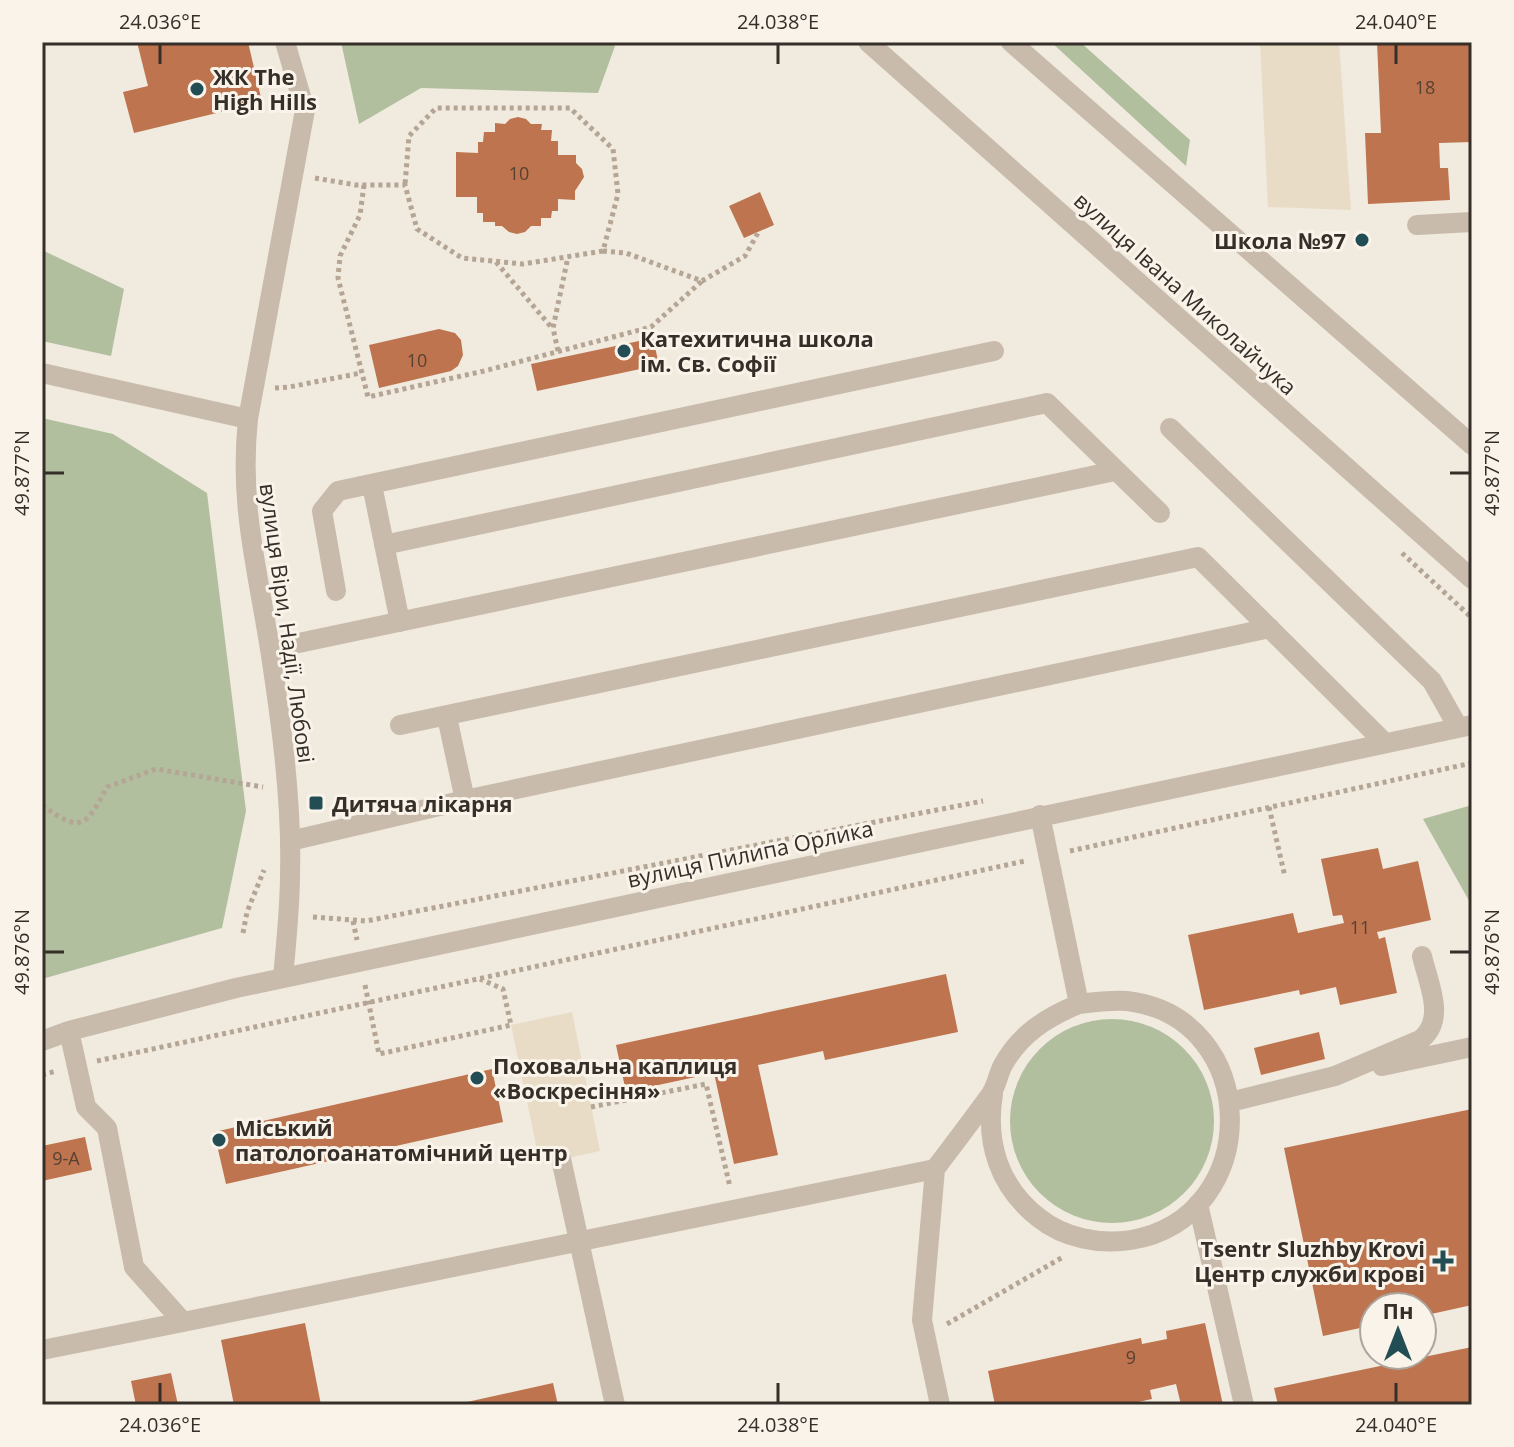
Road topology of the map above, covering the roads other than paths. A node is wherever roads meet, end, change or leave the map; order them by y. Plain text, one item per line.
1 (285, 42) edge
2 (868, 42) edge
3 (1011, 42) edge
4 (1472, 222) edge
5 (1417, 225) dead end
6 (994, 351) dead end
7 (42, 373) edge
8 (248, 419) junction
9 (1170, 428) dead end
10 (1472, 445) edge
11 (1115, 471) junction
12 (372, 485) junction
13 (1160, 513) dead end
14 (384, 545) junction
15 (1472, 579) edge
16 (336, 591) dead end
17 (400, 622) junction
18 (1270, 628) junction
19 (270, 649) junction
20 (447, 717) junction
21 (400, 725) dead end
22 (1465, 726) edge
23 (1385, 743) junction
24 (465, 800) junction
25 (1040, 815) junction
26 (290, 841) junction
27 (1422, 956) dead end
28 (283, 978) junction
29 (1079, 1004) junction
30 (69, 1031) junction
31 (42, 1041) edge
32 (1472, 1047) edge
33 (1335, 1076) junction
34 (993, 1090) junction
35 (1230, 1102) junction
36 (561, 1159) dead end
37 (935, 1169) junction
38 (1198, 1204) junction
39 (579, 1241) junction
40 (183, 1322) junction
41 (42, 1350) edge
42 (615, 1405) edge
43 (940, 1405) edge
44 (1244, 1405) edge

1 - 8 street, вулиця Віри, Надії, Любові
2 - 15 street, вулиця Івана Миколайчука
3 - 10 street
4 - 5 street
6 - 12 street
7 - 8 street
8 - 19 street, вулиця Віри, Надії, Любові
9 - 22 street
11 - 13 street
11 - 14 street
11 - 17 street
12 - 14 street
12 - 16 street
14 - 17 street
17 - 19 street
18 - 20 street
18 - 23 street
18 - 24 street
19 - 26 street, вулиця Віри, Надії, Любові
20 - 21 street
20 - 24 street
22 - 23 street, вулиця Пилипа Орлика
23 - 25 street, вулиця Пилипа Орлика
24 - 26 street
25 - 28 street, вулиця Пилипа Орлика
25 - 29 street
26 - 28 street, вулиця Віри, Надії, Любові
27 - 33 street
28 - 30 street, вулиця Пилипа Орлика
29 - 34 street
29 - 35 street
30 - 31 street, вулиця Пилипа Орлика
30 - 40 street
32 - 33 street
33 - 35 street
34 - 37 street
34 - 38 street
35 - 38 street
36 - 39 street
37 - 39 street
37 - 43 street
38 - 44 street
39 - 40 street
39 - 42 street
40 - 41 street

